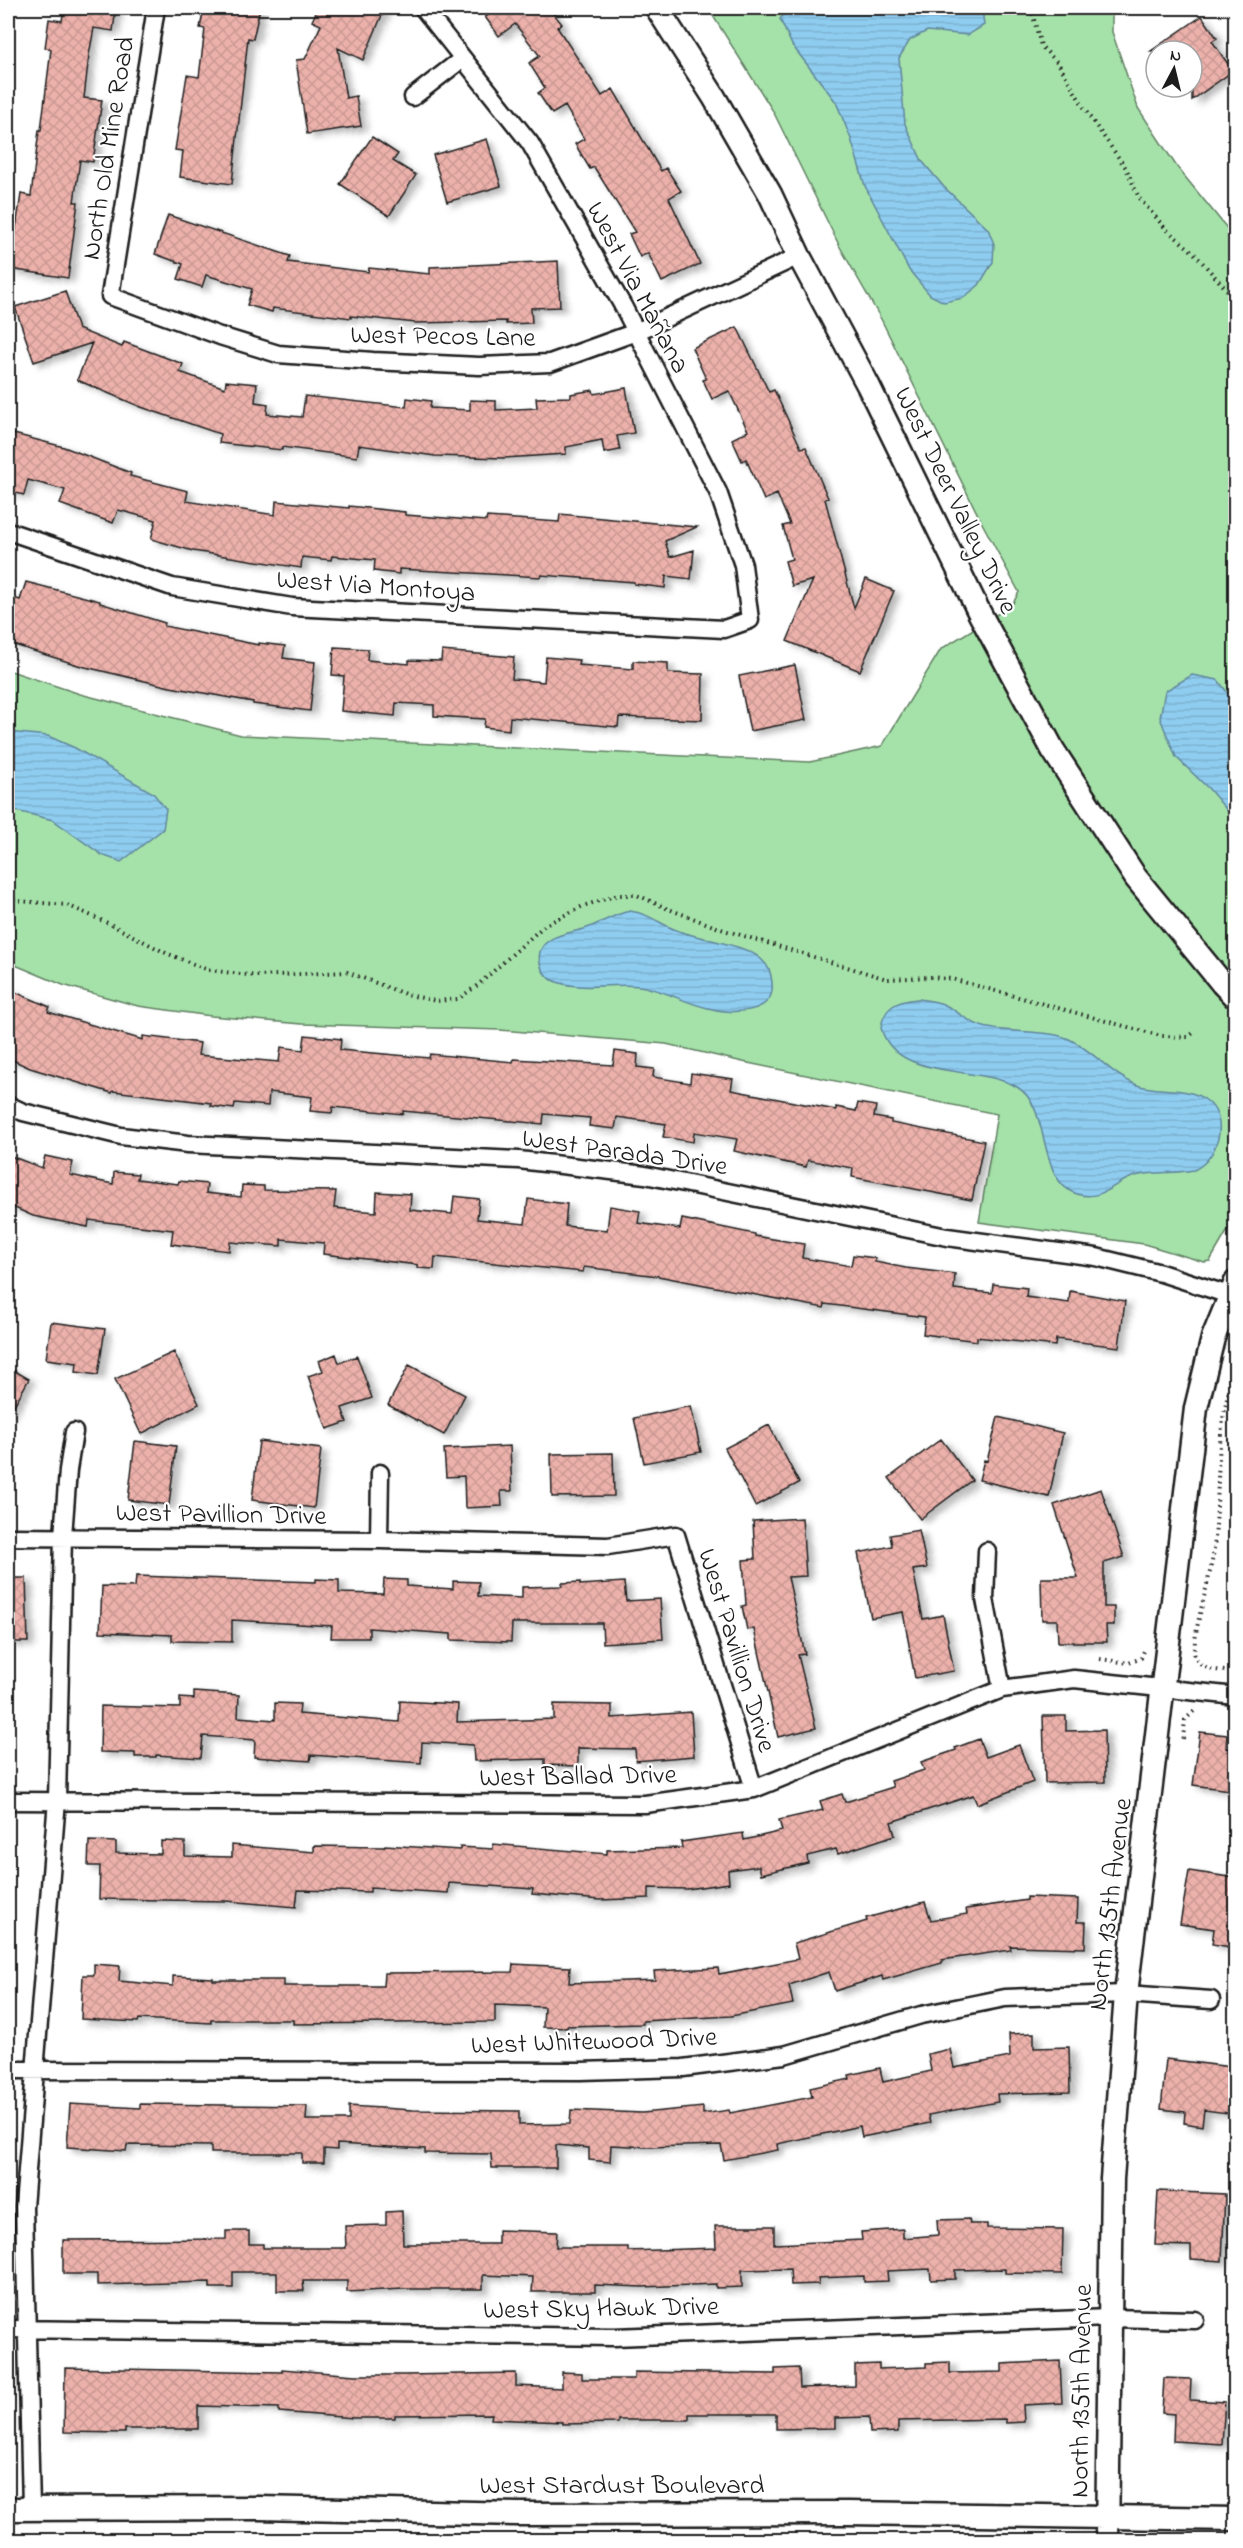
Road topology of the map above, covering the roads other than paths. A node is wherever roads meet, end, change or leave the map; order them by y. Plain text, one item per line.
1 (156, 8) edge
2 (423, 8) edge
3 (657, 8) edge
4 (462, 58) junction
5 (413, 97) dead end
6 (799, 256) junction
7 (110, 296) joint
8 (636, 332) junction
9 (8, 531) edge
10 (750, 620) joint
11 (1236, 998) edge
12 (8, 1105) edge
13 (1232, 1289) edge
14 (74, 1432) dead end
15 (380, 1473) dead end
16 (63, 1536) junction
17 (8, 1537) edge
18 (379, 1540) junction
19 (987, 1551) dead end
20 (1163, 1688) junction
21 (1002, 1689) junction
22 (1236, 1696) edge
23 (754, 1789) junction
24 (57, 1800) junction
25 (8, 1801) edge
26 (1126, 1994) junction
27 (1211, 2000) dead end
28 (34, 2069) junction
29 (8, 2070) edge
30 (1109, 2318) junction
31 (1195, 2320) dead end
32 (26, 2328) junction
33 (8, 2329) edge
34 (31, 2508) junction
35 (8, 2509) edge
36 (1107, 2517) junction
37 (1236, 2519) edge
38 (1107, 2541) edge

1 - 7 street, North Old Mine Road
2 - 4 street, West Via Mañana
3 - 6 street, West Deer Valley Drive
4 - 5 street
4 - 8 street, West Via Mañana
6 - 8 street, West Pecos Lane
6 - 11 street, West Deer Valley Drive, bridge
7 - 8 street, West Pecos Lane
8 - 10 street, West Via Mañana
9 - 10 street, West Via Montoya
12 - 13 street, West Parada Drive
13 - 20 street, North 135th Avenue
14 - 16 street
15 - 18 street
16 - 17 street, West Pavillion Drive
16 - 18 street, West Pavillion Drive
16 - 24 street
18 - 23 street, West Pavillion Drive
19 - 21 street
20 - 21 street, West Ballad Drive
20 - 22 street, West Ballad Drive
20 - 26 street, North 135th Avenue
21 - 23 street, West Ballad Drive
23 - 24 street, West Ballad Drive
24 - 25 street, West Ballad Drive
24 - 28 street
26 - 27 street, West Whitewood Drive
26 - 28 street, West Whitewood Drive
26 - 30 street, North 135th Avenue
28 - 29 street, West Whitewood Drive
28 - 32 street
30 - 31 street, West Sky Hawk Drive
30 - 32 street, West Sky Hawk Drive
30 - 36 street, North 135th Avenue
32 - 33 street, West Sky Hawk Drive
32 - 34 street
34 - 35 street, West Stardust Boulevard
34 - 36 street, West Stardust Boulevard
36 - 37 street, West Stardust Boulevard
36 - 38 street, North 135th Avenue

